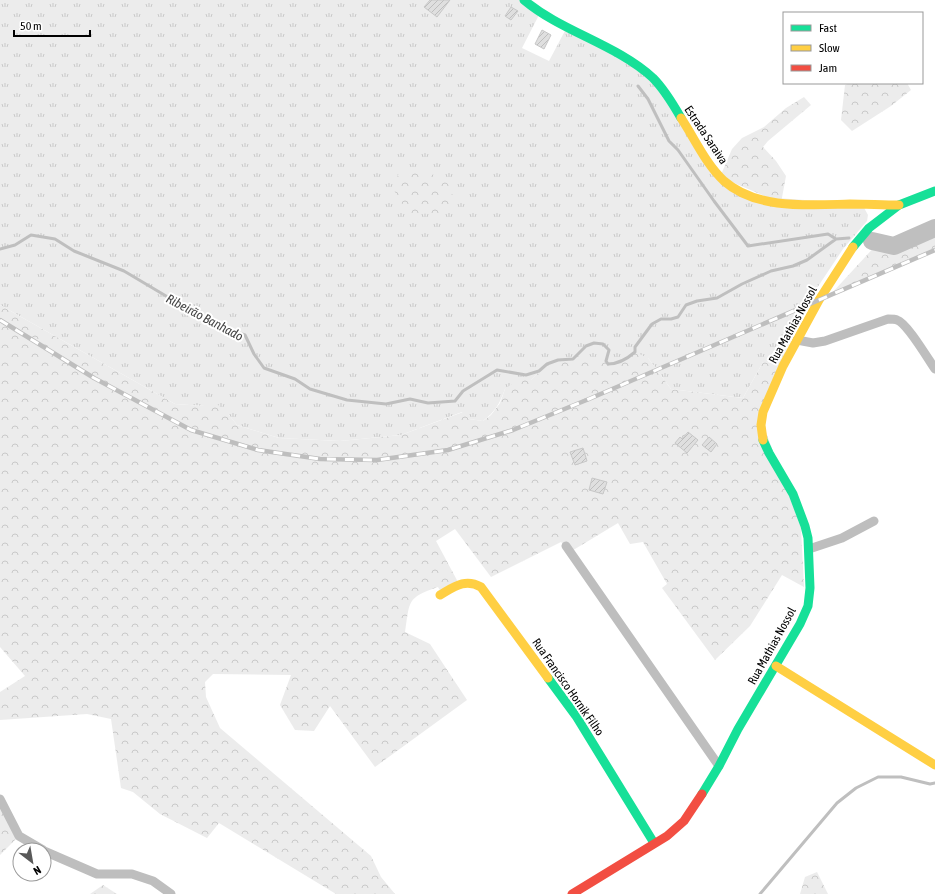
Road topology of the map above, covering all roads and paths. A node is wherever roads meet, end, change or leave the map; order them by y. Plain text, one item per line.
1 (524, 0) edge
2 (935, 191) edge
3 (899, 206) junction
4 (797, 340) junction
5 (935, 369) edge
6 (874, 521) dead end
7 (566, 546) dead end
8 (809, 549) junction
9 (440, 595) dead end
10 (776, 666) junction
11 (935, 765) edge
12 (719, 766) junction
13 (0, 799) edge
14 (29, 842) edge
15 (654, 843) junction
16 (52, 854) edge
17 (171, 894) edge
18 (572, 894) edge

1 - 3 street, Estrada Saraiva
2 - 3 street, Rua Mathias Nossol
3 - 4 street, Rua Mathias Nossol
4 - 5 street
4 - 8 street, Rua Mathias Nossol
6 - 8 street
7 - 12 street
8 - 10 street, Rua Mathias Nossol
9 - 15 street, Rua Francisco Hornik Filho
10 - 11 street
10 - 12 street, Rua Mathias Nossol
12 - 15 street, Rua Mathias Nossol
13 - 14 street
15 - 18 street, Rua Mathias Nossol
16 - 17 street

